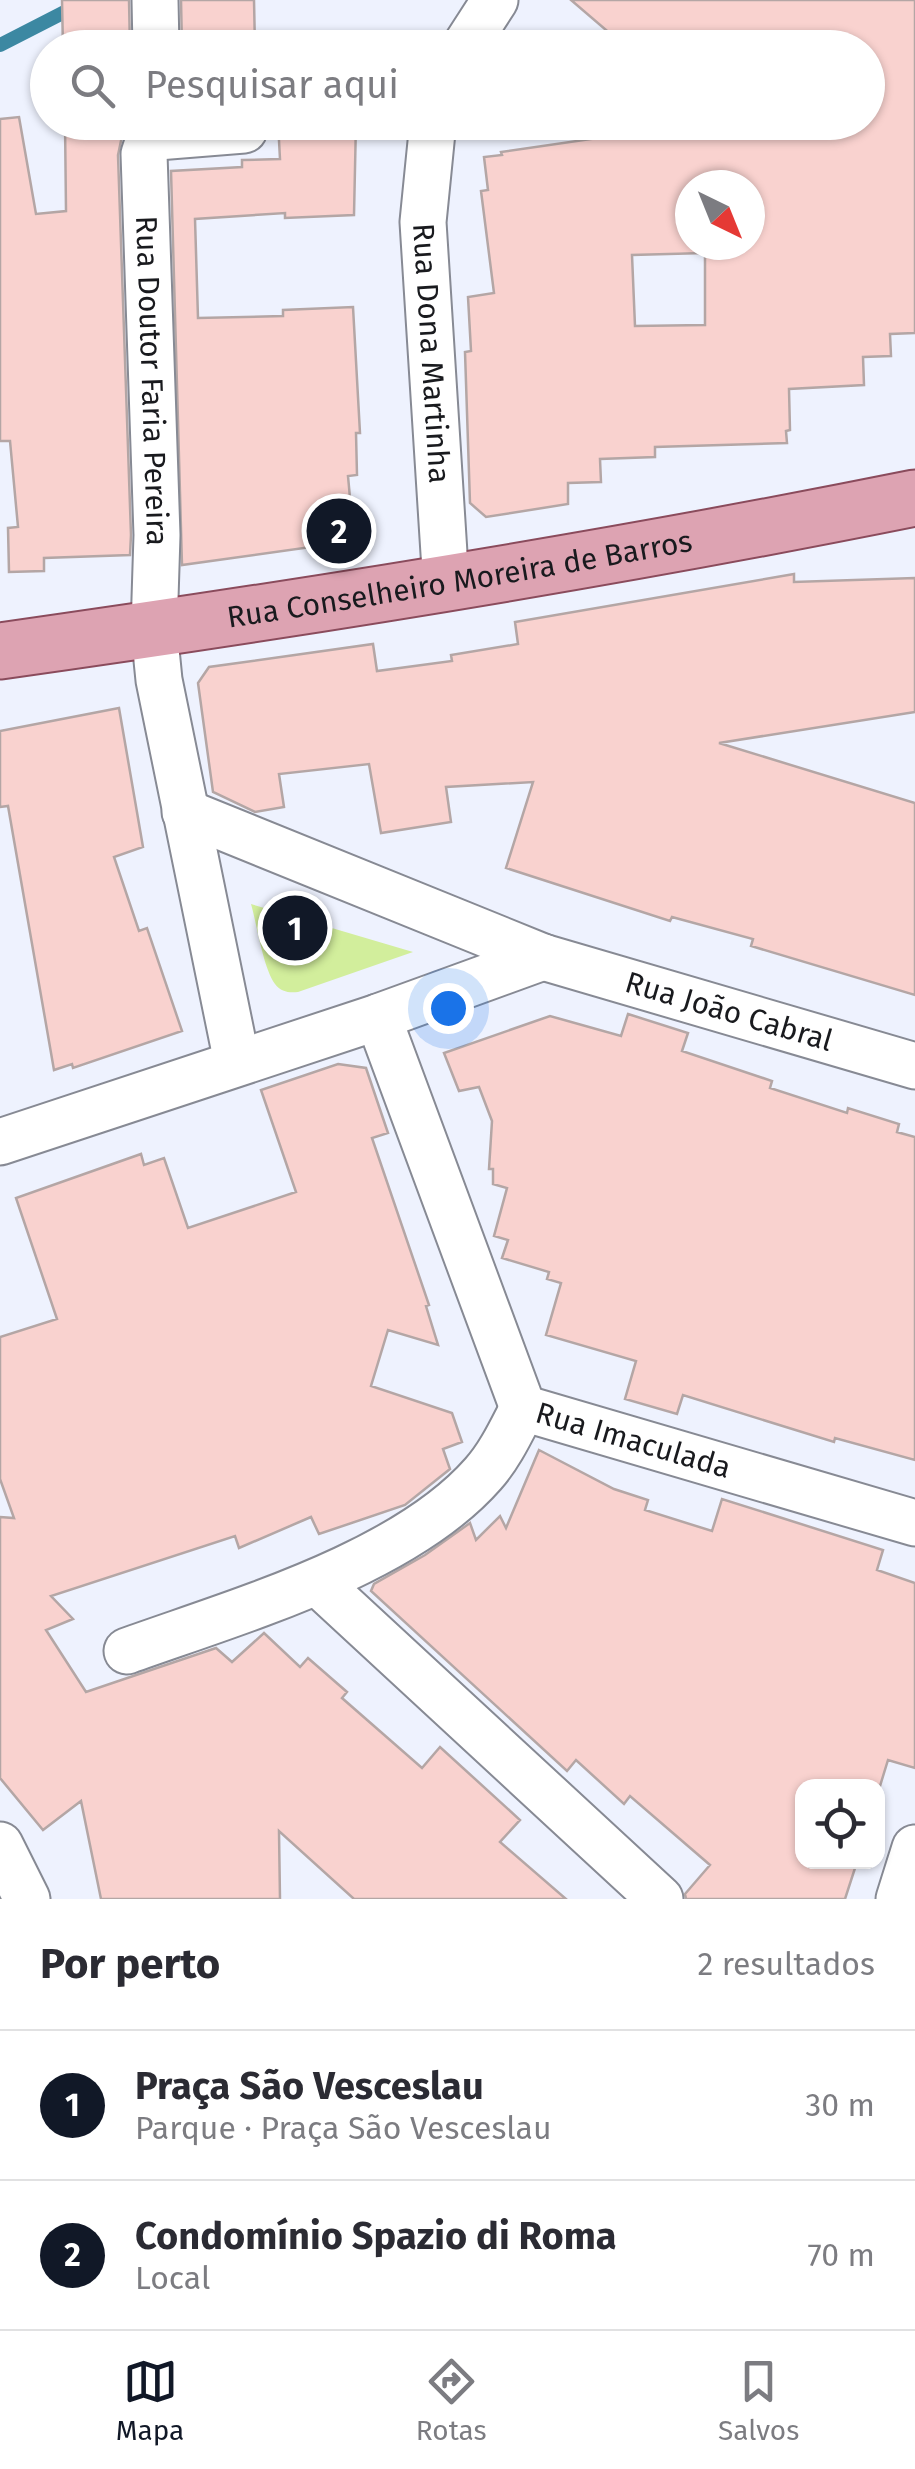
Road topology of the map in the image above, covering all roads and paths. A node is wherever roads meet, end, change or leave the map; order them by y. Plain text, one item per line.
1 (155, 0) edge
2 (495, 0) edge
3 (156, 30) edge
4 (476, 30) edge
5 (150, 140) edge
6 (431, 140) edge
7 (915, 498) edge
8 (446, 585) junction
9 (154, 630) junction
10 (0, 651) edge
11 (185, 812) junction
12 (543, 957) junction
13 (378, 1017) junction
14 (237, 1062) junction
15 (915, 1066) edge
16 (0, 1142) edge
17 (523, 1408) junction
18 (915, 1524) edge
19 (318, 1582) junction
20 (127, 1651) dead end
21 (0, 1845) edge
22 (915, 1848) edge
23 (28, 1899) edge
24 (660, 1899) edge
25 (899, 1899) edge

1 - 3 street
2 - 4 street
5 - 9 street, Rua Doutor Faria Pereira
6 - 8 street, Rua Dona Martinha
7 - 8 main road, Rua Conselheiro Moreira de Barros
8 - 9 main road, Rua Conselheiro Moreira de Barros
9 - 10 main road, Rua Conselheiro Moreira de Barros
9 - 11 street, Rua Doutor Faria Pereira
11 - 12 street, Rua João Cabral
11 - 14 street, Rua Doutor Faria Pereira
12 - 13 street
12 - 15 street, Rua João Cabral
13 - 14 street
13 - 17 street, Rua Imaculada
14 - 16 street
17 - 18 street, Rua Imaculada
17 - 19 street
19 - 20 street
19 - 24 street
21 - 23 street
22 - 25 street

